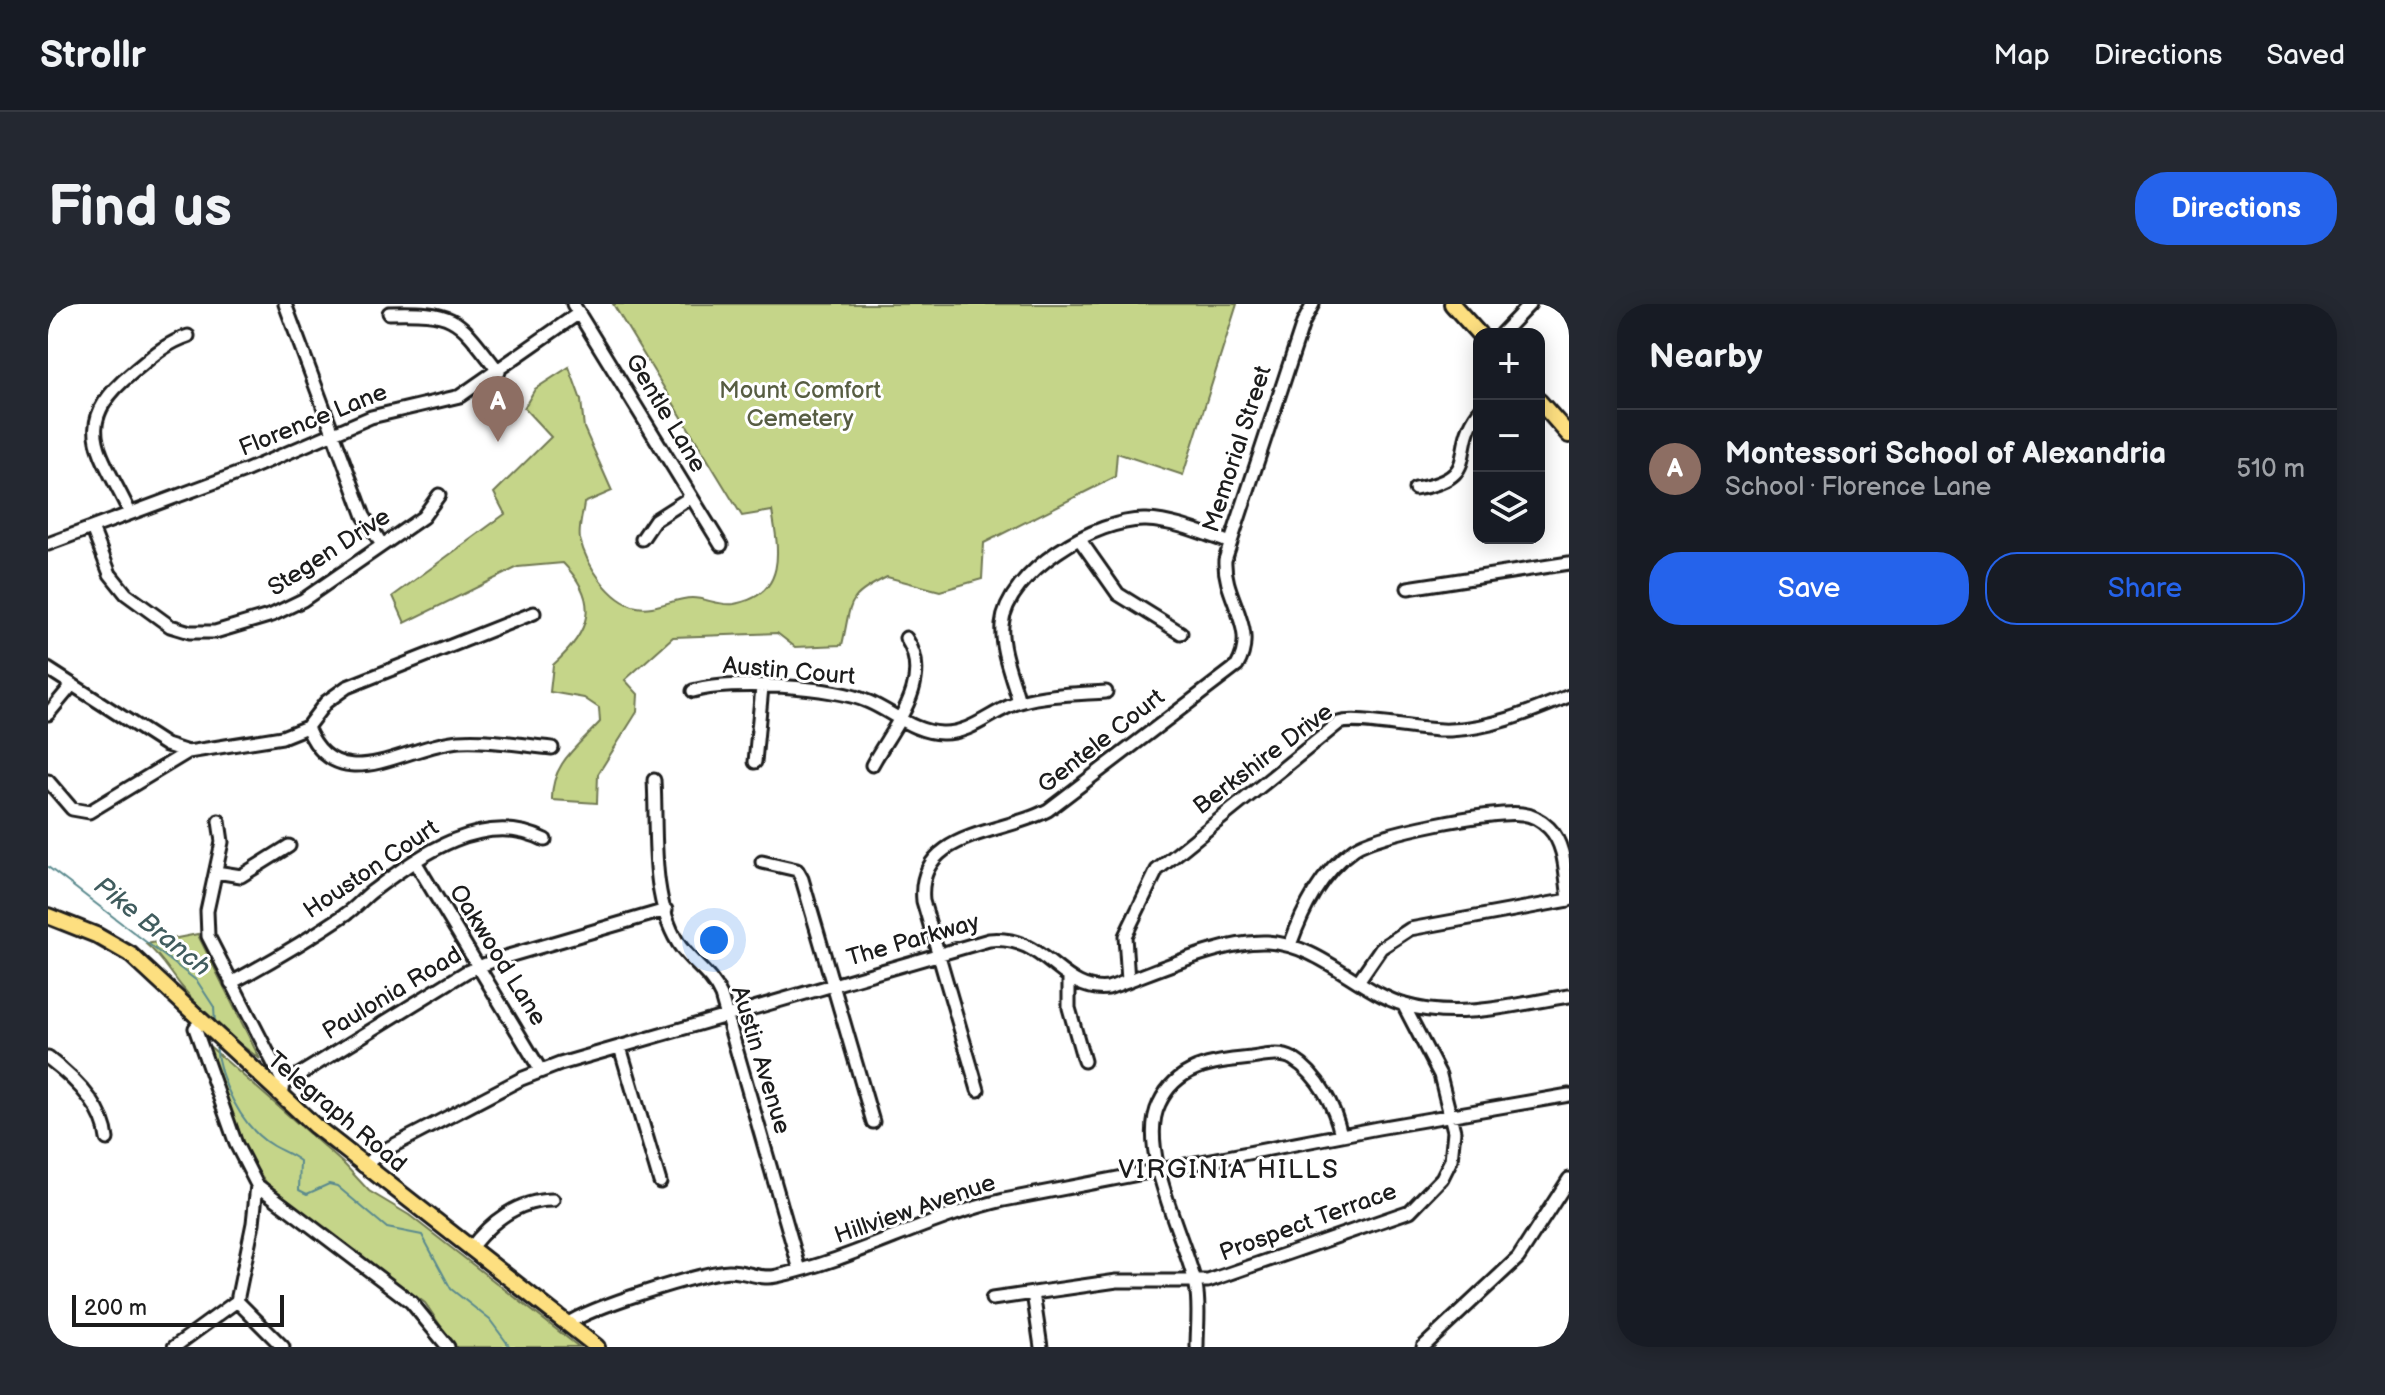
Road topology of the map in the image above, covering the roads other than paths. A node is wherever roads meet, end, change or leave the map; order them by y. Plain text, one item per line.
1 (285, 304) edge
2 (1313, 304) edge
3 (1452, 304) edge
4 (1530, 304) edge
5 (576, 308) edge
6 (389, 313) dead end
7 (1474, 328) edge
8 (1507, 328) edge
9 (188, 336) dead end
10 (499, 372) junction
11 (1545, 407) edge
12 (1473, 420) edge
13 (1567, 428) edge
14 (333, 434) junction
15 (1415, 489) dead end
16 (439, 495) dead end
17 (691, 497) junction
18 (130, 513) junction
19 (92, 528) junction
20 (642, 539) dead end
21 (1080, 540) junction
22 (1228, 542) junction
23 (48, 544) edge
24 (382, 545) junction
25 (721, 545) dead end
26 (1569, 563) edge
27 (1408, 588) dead end
28 (534, 613) dead end
29 (1181, 633) dead end
30 (906, 638) dead end
31 (1242, 656) joint
32 (48, 669) edge
33 (72, 685) junction
34 (762, 687) junction
35 (693, 691) dead end
36 (1106, 692) dead end
37 (1569, 696) edge
38 (1019, 702) junction
39 (48, 714) edge
40 (899, 719) junction
41 (307, 727) junction
42 (552, 748) dead end
43 (188, 752) junction
44 (755, 762) dead end
45 (872, 765) dead end
46 (654, 780) dead end
47 (48, 781) edge
48 (219, 821) dead end
49 (545, 840) dead end
50 (289, 846) dead end
51 (762, 862) dead end
52 (416, 863) junction
53 (216, 872) junction
54 (1569, 899) edge
55 (666, 910) junction
56 (48, 916) edge
57 (1290, 945) junction
58 (939, 954) junction
59 (480, 966) junction
60 (1069, 977) junction
61 (1359, 980) junction
62 (1128, 981) junction
63 (231, 983) junction
64 (833, 985) junction
65 (1569, 996) edge
66 (1403, 1004) junction
67 (727, 1015) junction
68 (202, 1020) junction
69 (620, 1047) junction
70 (48, 1058) edge
71 (1084, 1061) dead end
72 (541, 1071) junction
73 (283, 1090) junction
74 (978, 1090) dead end
75 (1569, 1095) edge
76 (1451, 1115) junction
77 (873, 1122) dead end
78 (1341, 1135) junction
79 (107, 1139) dead end
80 (363, 1166) junction
81 (1160, 1170) junction
82 (1569, 1179) edge
83 (660, 1182) dead end
84 (257, 1185) junction
85 (553, 1200) dead end
86 (470, 1249) junction
87 (800, 1270) junction
88 (1195, 1282) junction
89 (1033, 1293) junction
90 (992, 1299) dead end
91 (237, 1301) junction
92 (567, 1324) junction
93 (174, 1347) edge
94 (283, 1347) edge
95 (448, 1347) edge
96 (597, 1347) edge
97 (1041, 1347) edge
98 (1197, 1347) edge
99 (1423, 1347) edge

1 - 14 street
2 - 22 street, Memorial Street
3 - 7 main road
4 - 8 street
5 - 10 street, Florence Lane
5 - 17 street, Gentle Lane
6 - 10 street
9 - 18 street
10 - 14 street, Florence Lane
11 - 13 main road
12 - 15 street
14 - 18 street, Florence Lane
14 - 24 street
16 - 24 street, Stegen Drive
17 - 20 street
17 - 25 street, Gentle Lane
18 - 19 street, Florence Lane
19 - 23 street, Florence Lane
19 - 24 street, Stegen Drive
21 - 22 street
21 - 29 street
21 - 38 street
22 - 31 street, Memorial Street
26 - 27 street
28 - 41 street
30 - 40 street
31 - 58 street, Gentele Court
32 - 33 street
33 - 39 street
33 - 43 street
34 - 35 street, Austin Court
34 - 40 street, Austin Court
34 - 44 street
36 - 38 street, Austin Court
37 - 62 street, Berkshire Drive
38 - 40 street, Austin Court
40 - 45 street
41 - 42 street
41 - 43 street
43 - 47 street
46 - 55 street, Austin Avenue
48 - 53 street
49 - 52 street, Houston Court
50 - 53 street
51 - 64 street
52 - 59 street, Oakwood Lane
52 - 63 street, Houston Court
53 - 63 street
54 - 57 street
54 - 61 street
55 - 59 street, Paulonia Road
55 - 67 street, Austin Avenue
56 - 68 main road, Telegraph Road
57 - 61 street, The Parkway
57 - 62 street, The Parkway
58 - 60 street, The Parkway
58 - 64 street, The Parkway
58 - 74 street, Gentele Court
59 - 72 street, Oakwood Lane
59 - 73 street, Paulonia Road
60 - 62 street, The Parkway
60 - 71 street
61 - 66 street, The Parkway
63 - 73 street
64 - 67 street, The Parkway
64 - 77 street
65 - 66 street, The Parkway
66 - 76 street, Prospect Terrace
67 - 69 street, The Parkway
67 - 87 street, Austin Avenue
68 - 73 main road, Telegraph Road
68 - 84 street
69 - 72 street, The Parkway
69 - 83 street
70 - 79 street
72 - 80 street, The Parkway
73 - 80 main road, Telegraph Road
75 - 76 street, Hillview Avenue
76 - 78 street, Hillview Avenue
76 - 88 street, Prospect Terrace
78 - 81 street, Hillview Avenue
78 - 81 street
80 - 86 main road, Telegraph Road
81 - 87 street, Hillview Avenue
81 - 88 street
82 - 99 street
84 - 91 street
84 - 95 street
85 - 86 street
86 - 92 main road, Telegraph Road
87 - 92 street, Hillview Avenue
88 - 89 street, Prospect Terrace
88 - 98 street
89 - 90 street, Prospect Terrace
89 - 97 street
91 - 93 street
91 - 94 street
92 - 96 main road, Telegraph Road

